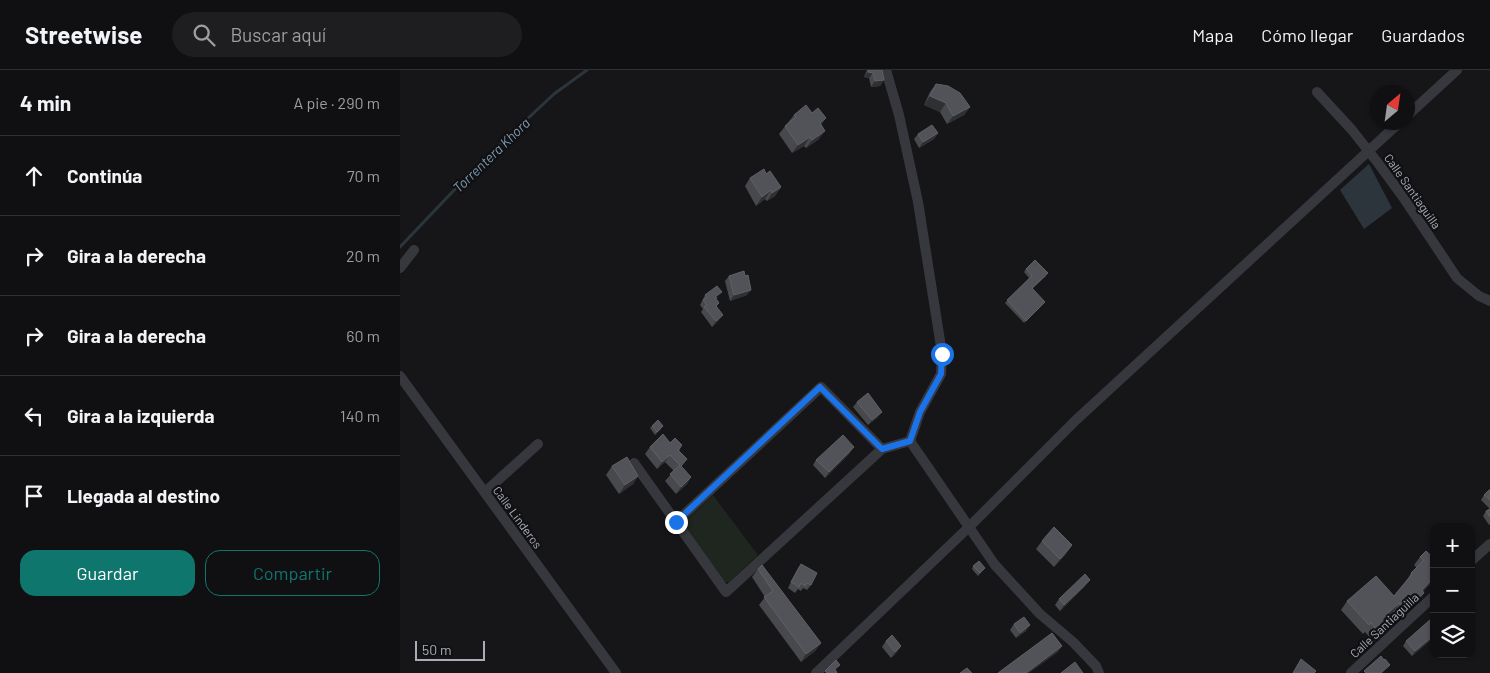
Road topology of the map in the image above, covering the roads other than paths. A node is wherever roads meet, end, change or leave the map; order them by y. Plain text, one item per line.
1 (886, 70) edge
2 (1457, 70) edge
3 (1317, 92) dead end
4 (1415, 109) edge
5 (1391, 130) edge
6 (1369, 151) junction
7 (414, 250) dead end
8 (400, 268) edge
9 (1490, 301) edge
10 (400, 376) edge
11 (910, 441) junction
12 (538, 444) dead end
13 (882, 449) junction
14 (634, 463) dead end
15 (485, 492) junction
16 (676, 522) junction
17 (969, 528) junction
18 (1490, 544) edge
19 (1475, 557) edge
20 (1430, 600) edge
21 (616, 673) edge
22 (816, 673) edge
23 (1099, 673) edge
24 (1351, 673) edge

1 - 11 street
2 - 4 street
3 - 6 street, Calle Santiaguilla
5 - 6 street
6 - 9 street, Calle Santiaguilla
6 - 17 street
7 - 8 street
10 - 15 street, Calle Linderos
11 - 13 street
11 - 17 street
12 - 15 street
13 - 16 street
13 - 16 street
14 - 16 street
15 - 21 street, Calle Linderos
17 - 22 street
17 - 23 street
18 - 19 street
20 - 24 street, Calle Santiaguilla

